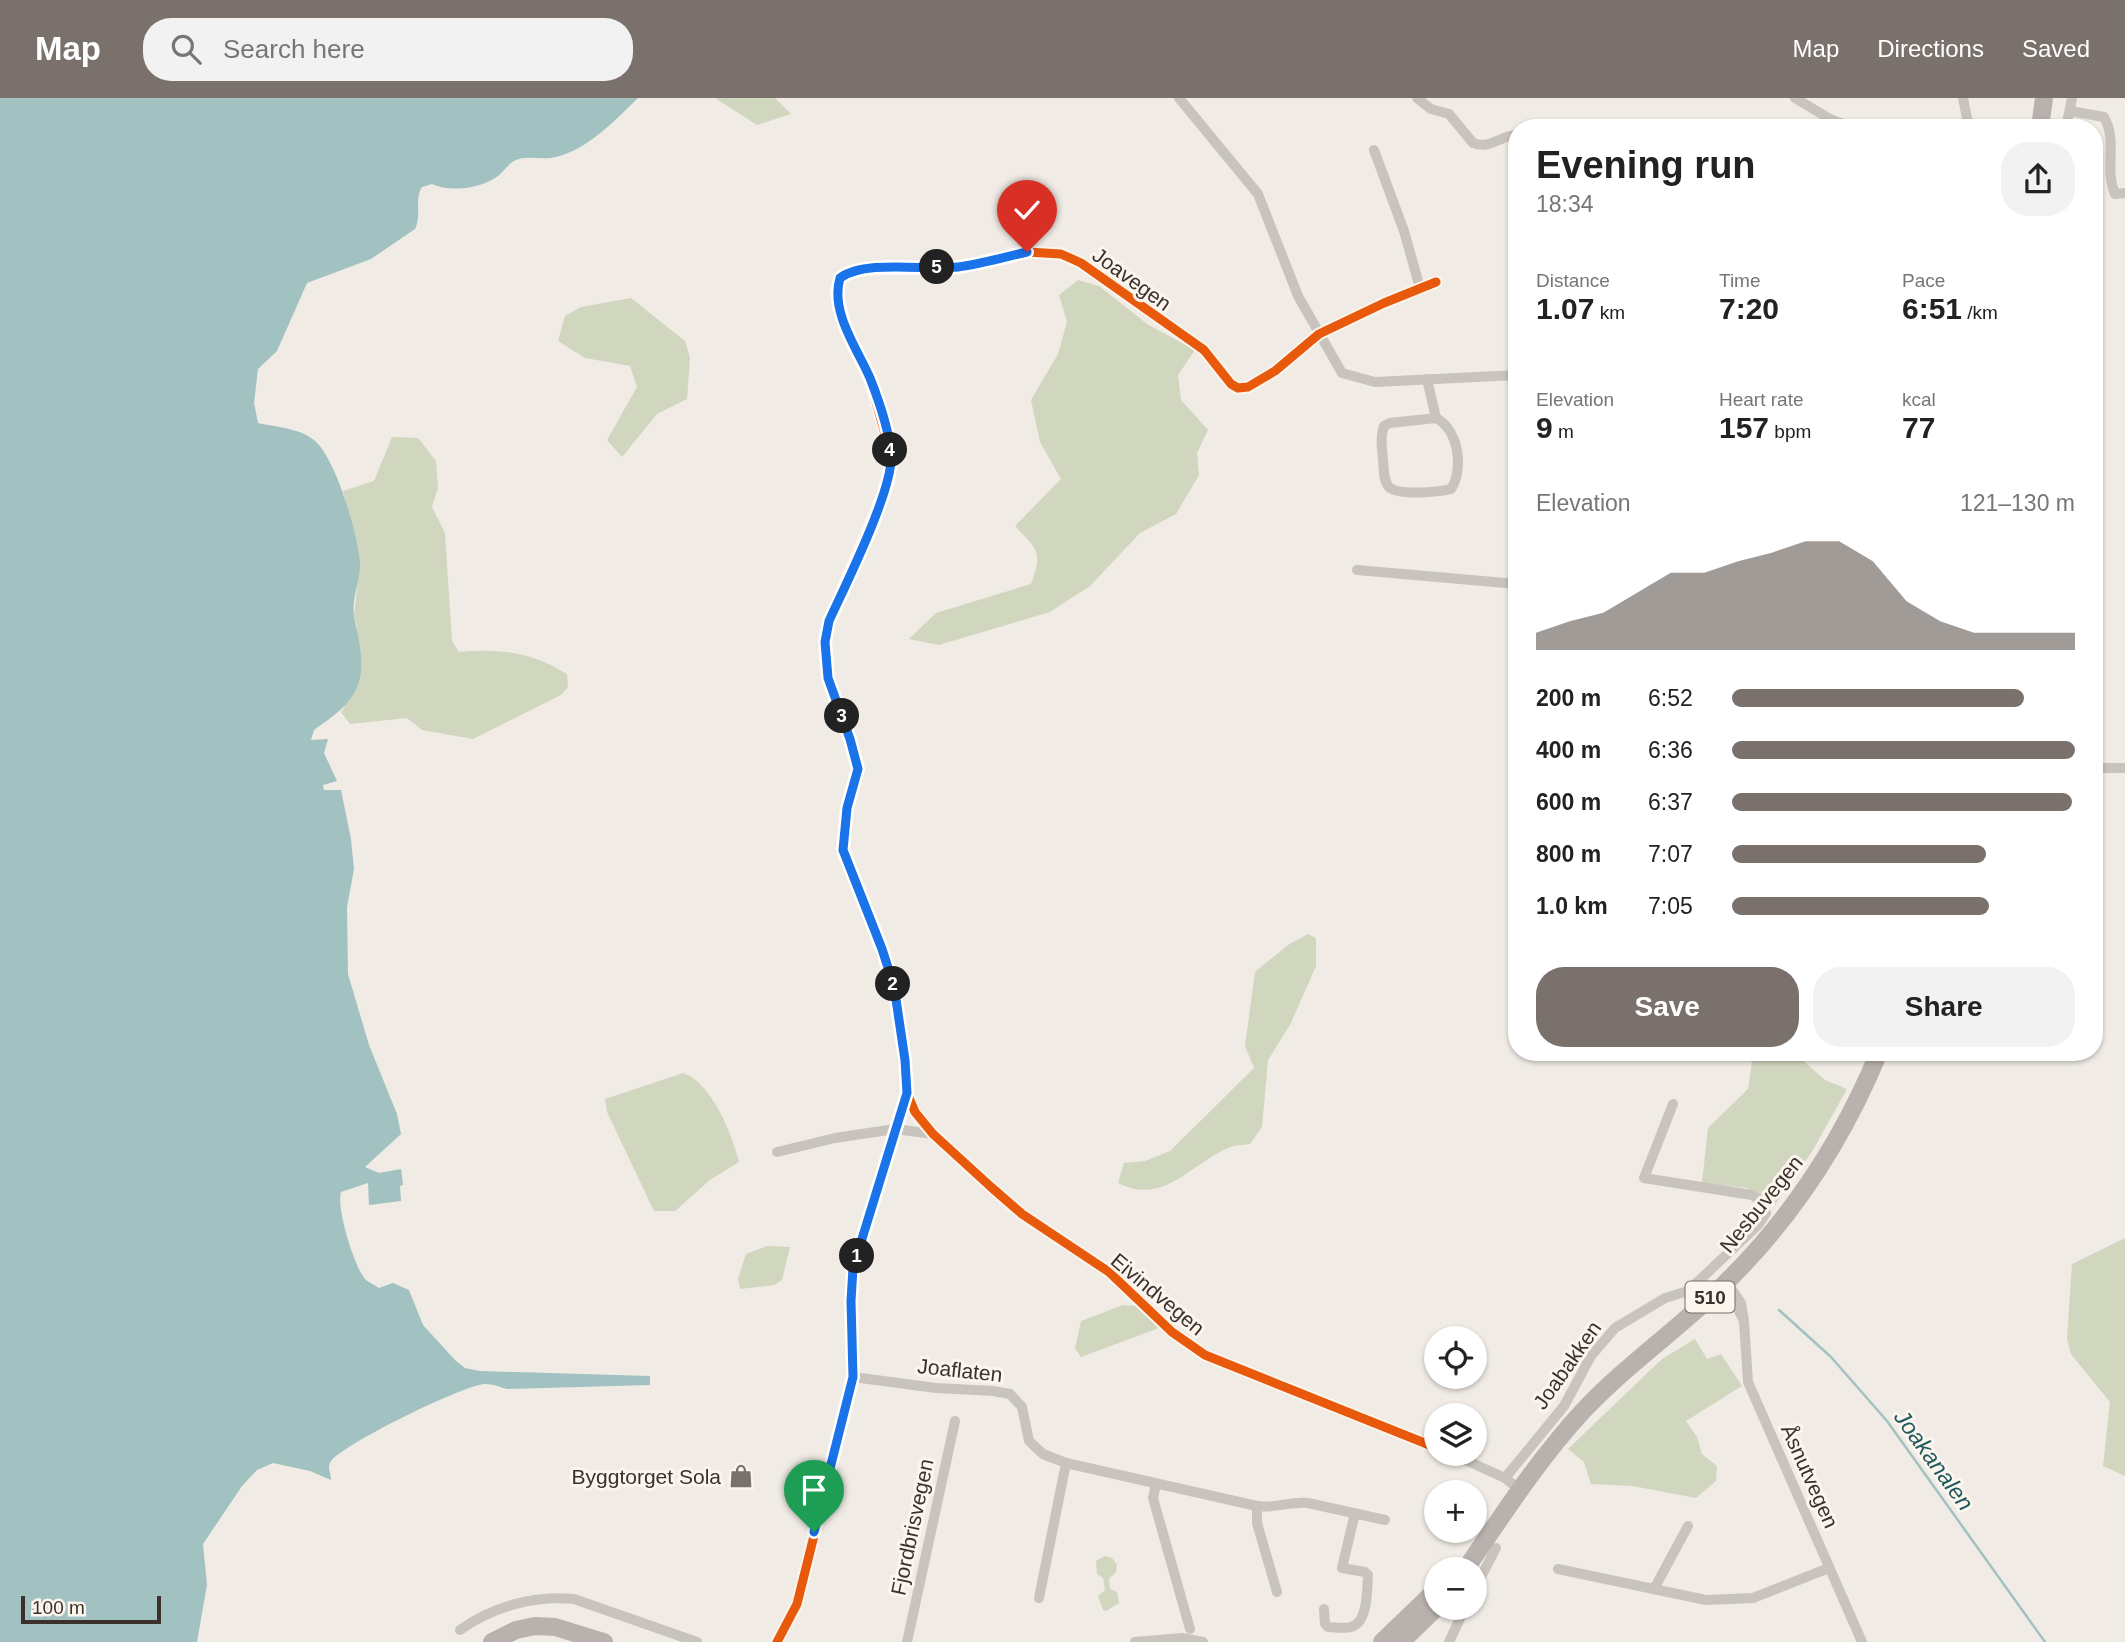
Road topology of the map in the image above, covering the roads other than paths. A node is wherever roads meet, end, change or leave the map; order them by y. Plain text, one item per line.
1 (1179, 98) edge
2 (1417, 98) edge
3 (1795, 98) edge
4 (1963, 98) edge
5 (2044, 98) edge
6 (2050, 98) edge
7 (2072, 98) edge
8 (2070, 111) junction
9 (1832, 119) edge
10 (1967, 119) edge
11 (2041, 119) edge
12 (2048, 119) edge
13 (2068, 119) edge
14 (1508, 136) edge
15 (1374, 150) dead end
16 (2125, 193) edge
17 (1436, 282) dead end
18 (1420, 288) junction
19 (1319, 334) junction
20 (1508, 375) edge
21 (1427, 379) junction
22 (1436, 418) junction
23 (1357, 570) dead end
24 (1508, 583) edge
25 (2103, 768) edge
26 (2125, 768) edge
27 (1874, 1061) edge
28 (907, 1093) junction
29 (1673, 1104) dead end
30 (895, 1129) junction
31 (933, 1134) junction
32 (777, 1152) dead end
33 (1722, 1286) junction
34 (853, 1377) junction
35 (955, 1421) dead end
36 (1424, 1443) edge
37 (1066, 1464) junction
38 (1478, 1466) edge
39 (1505, 1478) junction
40 (1156, 1484) junction
41 (1520, 1490) junction
42 (1257, 1506) junction
43 (1355, 1513) junction
44 (1385, 1520) dead end
45 (1688, 1526) dead end
46 (1490, 1544) junction
47 (1470, 1557) edge
48 (1478, 1557) edge
49 (1486, 1557) edge
50 (1829, 1568) junction
51 (1558, 1569) dead end
52 (1654, 1589) junction
53 (1277, 1592) dead end
54 (1039, 1598) dead end
55 (1424, 1601) edge
56 (1324, 1609) dead end
57 (1424, 1619) edge
58 (1459, 1620) edge
59 (1190, 1629) dead end
60 (460, 1630) dead end
61 (594, 1641) edge
62 (1158, 1641) edge
63 (492, 1642) edge
64 (697, 1642) edge
65 (777, 1642) edge
66 (908, 1642) edge
67 (1135, 1642) edge
68 (1203, 1642) edge
69 (1382, 1642) edge
70 (1401, 1642) edge
71 (1449, 1642) edge
72 (1862, 1642) edge

1 - 19 street
2 - 14 street
3 - 9 street
4 - 10 street
5 - 11 main road
6 - 12 main road
7 - 8 street
8 - 13 street
8 - 16 street
15 - 18 street
17 - 18 street, Joavegen
18 - 19 street, Joavegen
19 - 21 street
19 - 28 street, Joavegen
20 - 21 street
21 - 22 street
22 - 22 street
23 - 24 street
25 - 26 street
27 - 33 main road, Nesbuvegen / 510
28 - 30 street, Joavegen
28 - 31 street, Eivindvegen
29 - 39 street, Joabakken
30 - 31 street
30 - 32 street
30 - 34 street, Joavegen
31 - 36 street, Eivindvegen
33 - 41 main road, Nesbuvegen / 510
33 - 50 street, Åsnutvegen
34 - 37 street, Joaflaten
34 - 65 street, Joavegen
35 - 66 street, Fjordbrisvegen
37 - 40 street, Joaflaten
37 - 54 street
38 - 39 street
39 - 41 street
40 - 42 street, Joaflaten
40 - 59 street
41 - 46 main road, Nesbuvegen / 510
42 - 43 street, Joaflaten
42 - 53 street
43 - 44 street, Joaflaten
43 - 56 street
45 - 52 street
46 - 47 main road, Nesbuvegen / 510
46 - 48 main road, Nesbuvegen / 510
46 - 49 street
50 - 52 street
50 - 72 street, Åsnutvegen
51 - 52 street
55 - 69 main road
57 - 70 main road
58 - 71 street
60 - 64 street
61 - 63 main road
62 - 67 street
62 - 68 street

